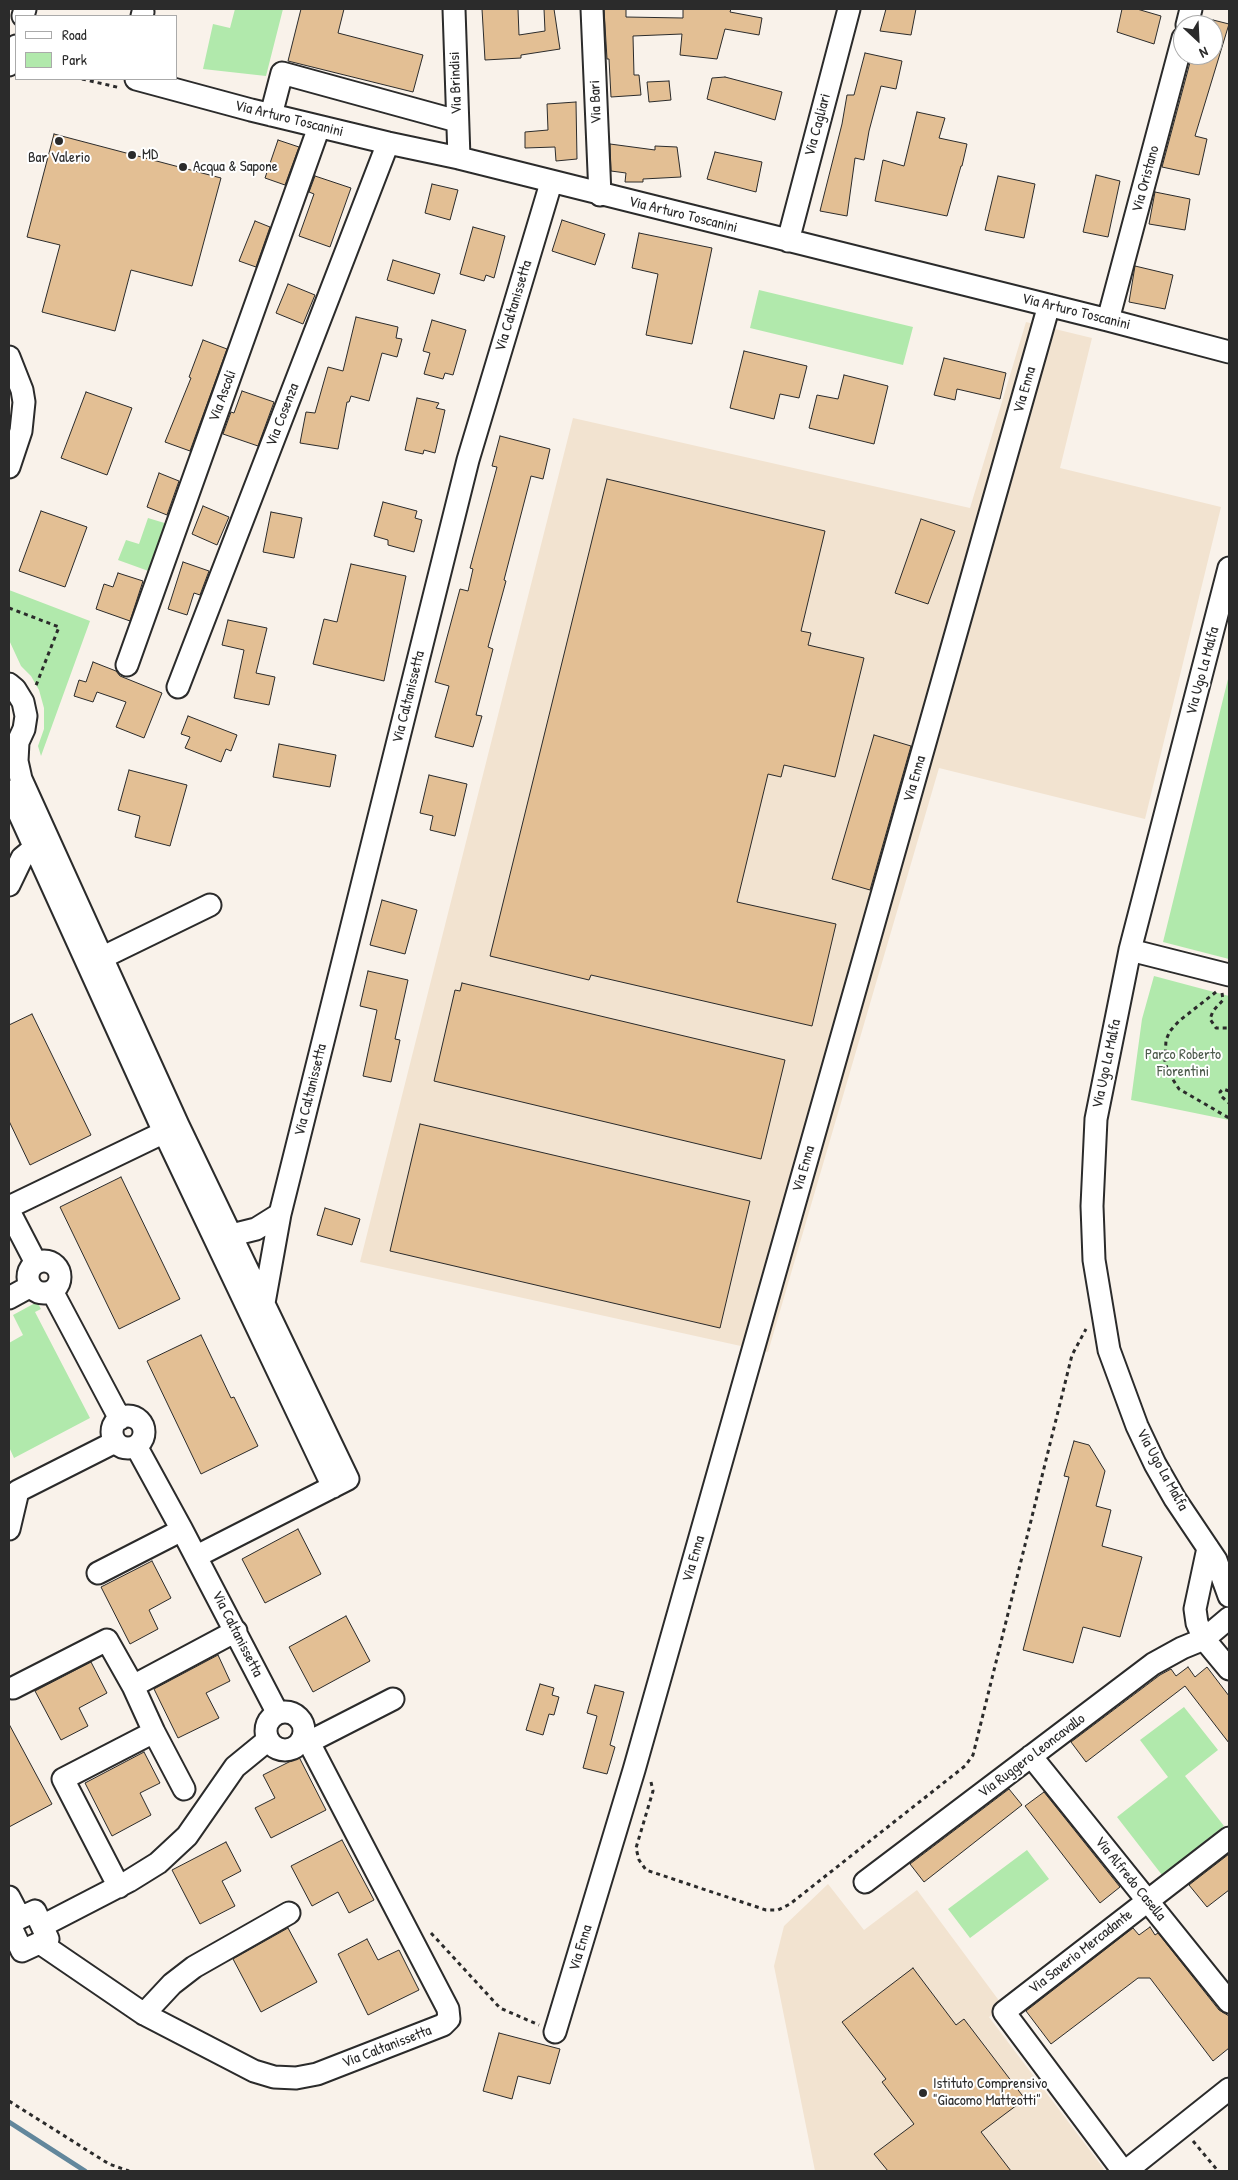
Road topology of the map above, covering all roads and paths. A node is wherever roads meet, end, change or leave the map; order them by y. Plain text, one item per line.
1 (454, 9) edge
2 (592, 9) edge
3 (849, 9) edge
4 (15, 49) edge
5 (9, 65) edge
6 (1176, 65) edge
7 (140, 80) edge
8 (271, 115) junction
9 (457, 121) junction
10 (318, 126) junction
11 (388, 143) junction
12 (458, 158) junction
13 (551, 183) junction
14 (600, 195) junction
15 (788, 241) junction
16 (1049, 305) junction
17 (1108, 320) junction
18 (1229, 352) edge
19 (9, 357) edge
20 (9, 467) edge
21 (1229, 568) edge
22 (9, 608) edge
23 (127, 665) dead end
24 (9, 684) edge
25 (178, 687) dead end
26 (34, 690) dead end
27 (13, 746) edge
28 (9, 791) edge
29 (42, 842) junction
30 (9, 885) edge
31 (210, 905) dead end
32 (1130, 950) junction
33 (95, 960) junction
34 (1229, 975) edge
35 (1229, 1028) edge
36 (1229, 1091) edge
37 (1229, 1103) edge
38 (1229, 1118) edge
39 (171, 1129) junction
40 (9, 1207) edge
41 (9, 1211) edge
42 (280, 1214) junction
43 (232, 1235) junction
44 (36, 1263) junction
45 (31, 1286) junction
46 (52, 1290) junction
47 (9, 1298) edge
48 (264, 1303) junction
49 (1100, 1304) junction
50 (120, 1418) junction
51 (115, 1442) junction
52 (136, 1446) junction
53 (340, 1483) junction
54 (9, 1530) edge
55 (182, 1530) junction
56 (196, 1556) junction
57 (1218, 1559) edge
58 (98, 1573) dead end
59 (1229, 1596) edge
60 (1229, 1617) edge
61 (1229, 1630) edge
62 (236, 1631) junction
63 (1204, 1639) junction
64 (1229, 1670) edge
65 (133, 1686) junction
66 (13, 1688) dead end
67 (393, 1699) dead end
68 (278, 1712) junction
69 (154, 1732) junction
70 (307, 1738) junction
71 (268, 1740) junction
72 (1031, 1756) junction
73 (634, 1770) junction
74 (184, 1790) dead end
75 (1229, 1838) edge
76 (865, 1882) dead end
77 (119, 1886) junction
78 (9, 1897) edge
79 (1147, 1900) junction
80 (289, 1913) dead end
81 (20, 1918) junction
82 (41, 1934) junction
83 (412, 1938) junction
84 (1229, 2002) edge
85 (144, 2014) junction
86 (555, 2032) joint
87 (1229, 2089) edge
88 (9, 2101) edge
89 (1184, 2125) junction
90 (129, 2171) edge
91 (1124, 2171) edge
92 (1218, 2171) edge

1 - 9 street, Via Brindisi
2 - 14 street, Via Bari
3 - 15 street, Via Cagliari
4 - 5 street
6 - 17 street, Via Oristano
7 - 8 street, Via Arturo Toscanini
8 - 9 street
8 - 10 street, Via Arturo Toscanini
9 - 12 street, Via Brindisi
10 - 11 street, Via Arturo Toscanini
10 - 23 street, Via Ascoli
11 - 12 street, Via Arturo Toscanini
11 - 25 street, Via Cosenza
12 - 13 street, Via Arturo Toscanini
13 - 14 street, Via Arturo Toscanini
13 - 42 street, Via Caltanissetta
14 - 15 street, Via Arturo Toscanini
15 - 16 street, Via Arturo Toscanini
16 - 17 street, Via Arturo Toscanini
16 - 73 street, Via Enna
17 - 18 street, Via Arturo Toscanini
19 - 20 street
21 - 32 street, Via Ugo La Malfa
22 - 26 path
24 - 27 street
27 - 29 street
28 - 29 street
29 - 30 street
29 - 33 street
31 - 33 street
32 - 34 street
32 - 49 street, Via Ugo La Malfa
33 - 39 street
35 - 38 path
36 - 37 path
39 - 40 street
39 - 43 street
39 - 53 street
41 - 44 street
42 - 43 street
42 - 48 street, Via Caltanissetta
43 - 48 street
44 - 45 street
44 - 46 street
45 - 46 street
45 - 47 street
46 - 50 street
48 - 53 street
49 - 57 street, Via Ugo La Malfa
49 - 73 path
50 - 51 street
50 - 52 street
51 - 52 street
51 - 54 street
52 - 55 street, Via Caltanissetta
53 - 56 street
55 - 56 street, Via Caltanissetta
55 - 58 street
56 - 62 street, Via Caltanissetta
57 - 59 street, Via Ugo La Malfa
57 - 63 street
60 - 61 street
60 - 63 street
62 - 65 street
62 - 68 street, Via Caltanissetta
63 - 64 street
63 - 72 street, Via Ruggero Leoncavallo
65 - 66 street
65 - 69 street
67 - 70 street
68 - 70 street
68 - 71 street
69 - 74 street
69 - 77 street
70 - 71 street
70 - 83 street, Via Caltanissetta
71 - 77 street
72 - 76 street, Via Ruggero Leoncavallo
72 - 79 street, Via Alfredo Casella
73 - 86 street, Via Enna
75 - 79 street, Via Saverio Mercadante
77 - 82 street
78 - 81 street
79 - 84 street, Via Alfredo Casella
79 - 91 street, Via Saverio Mercadante
80 - 85 street
81 - 82 street, Via Caltanissetta
81 - 82 street
82 - 85 street, Via Caltanissetta
83 - 85 street, Via Caltanissetta
83 - 86 path
87 - 89 street
88 - 90 path
89 - 91 street
89 - 92 path

